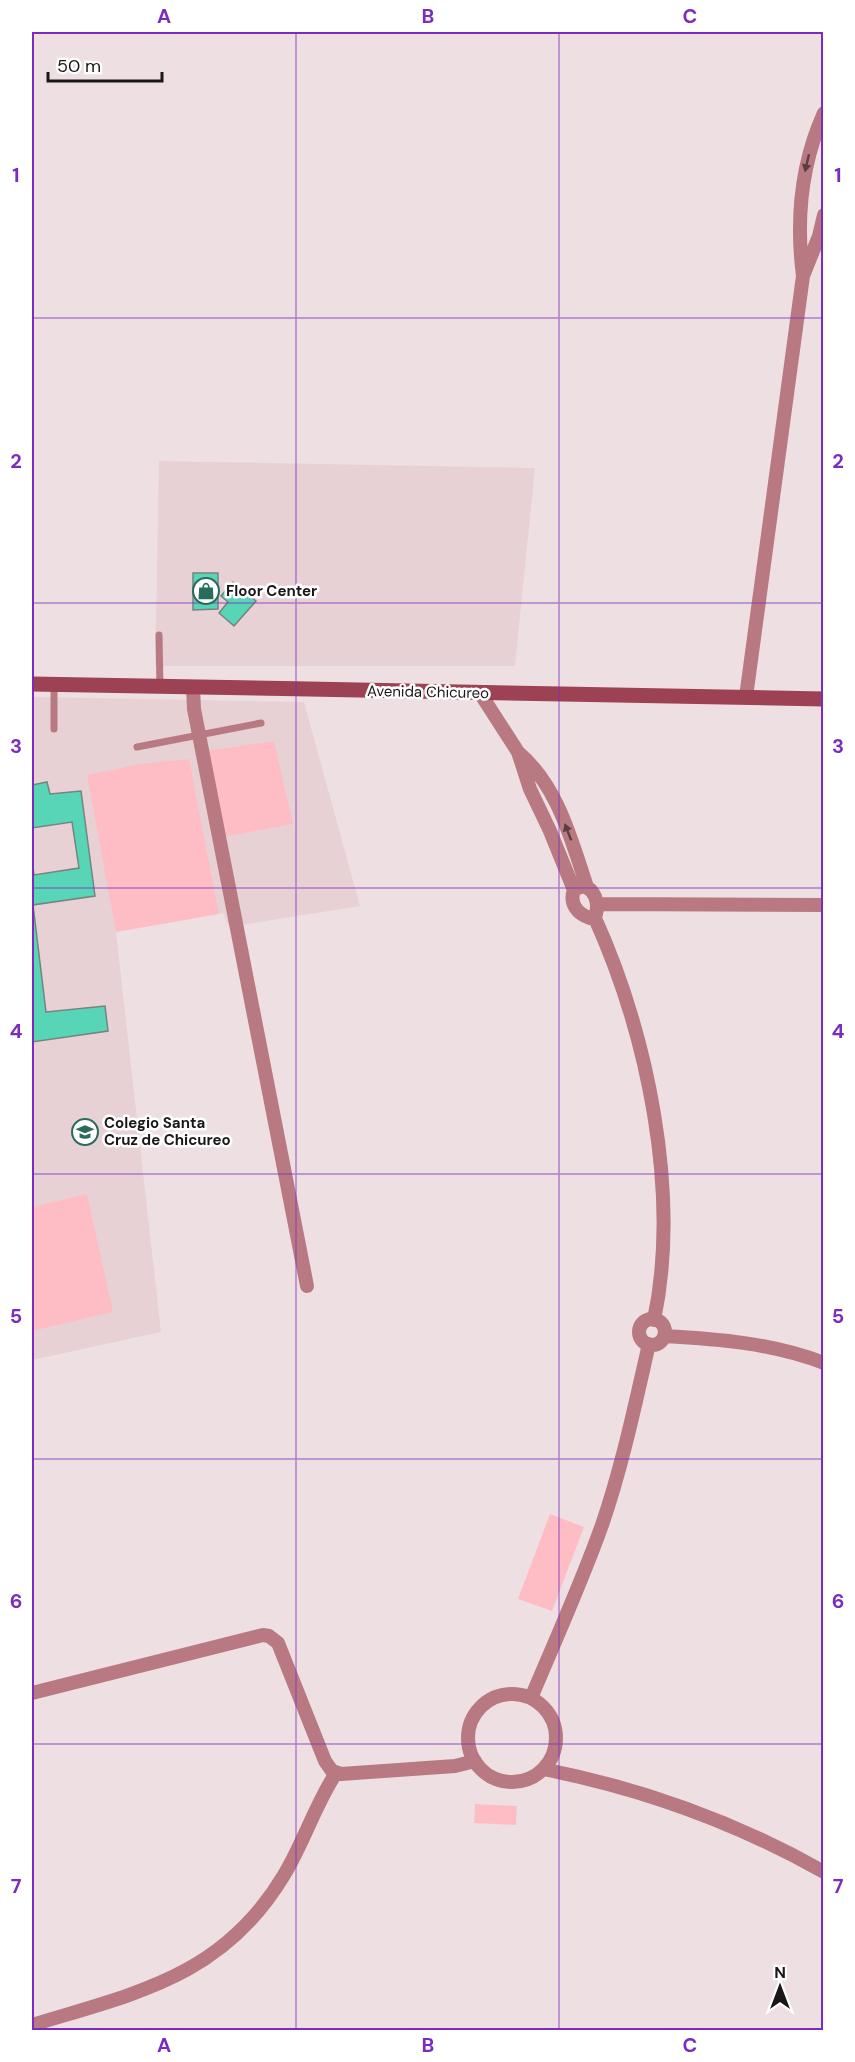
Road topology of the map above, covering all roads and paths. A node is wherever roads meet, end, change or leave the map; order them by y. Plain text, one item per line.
1 (824, 113) edge
2 (824, 216) edge
3 (803, 276) junction
4 (159, 635) dead end
5 (32, 684) edge
6 (54, 685) junction
7 (160, 687) junction
8 (193, 688) junction
9 (480, 693) junction
10 (746, 697) junction
11 (824, 699) edge
12 (261, 723) dead end
13 (54, 729) dead end
14 (199, 736) junction
15 (137, 747) dead end
16 (581, 888) junction
17 (824, 905) edge
18 (595, 910) junction
19 (307, 1286) dead end
20 (654, 1320) junction
21 (664, 1336) junction
22 (648, 1344) junction
23 (824, 1363) edge
24 (32, 1693) edge
25 (531, 1698) junction
26 (475, 1761) junction
27 (543, 1769) junction
28 (336, 1773) junction
29 (824, 1872) edge
30 (32, 2025) edge

1 -> 3 street
2 - 3 street
3 - 10 street
4 - 7 lane
5 - 6 main road, Avenida Chicureo
6 - 7 main road, Avenida Chicureo
6 - 13 lane
7 - 8 main road, Avenida Chicureo
8 - 9 main road, Avenida Chicureo
8 - 14 street
9 - 10 main road, Avenida Chicureo
9 - 16 street
10 - 11 main road, Avenida Chicureo
12 - 14 lane
14 - 15 lane
14 - 19 street
16 - 18 street
16 - 18 street
17 - 18 street
18 - 20 street
20 - 21 street
20 - 22 street
21 - 22 street
21 - 23 street
22 - 25 street
24 - 28 street
25 - 26 street
25 - 27 street
26 - 27 street
26 - 28 street
27 - 29 street
28 - 30 street

